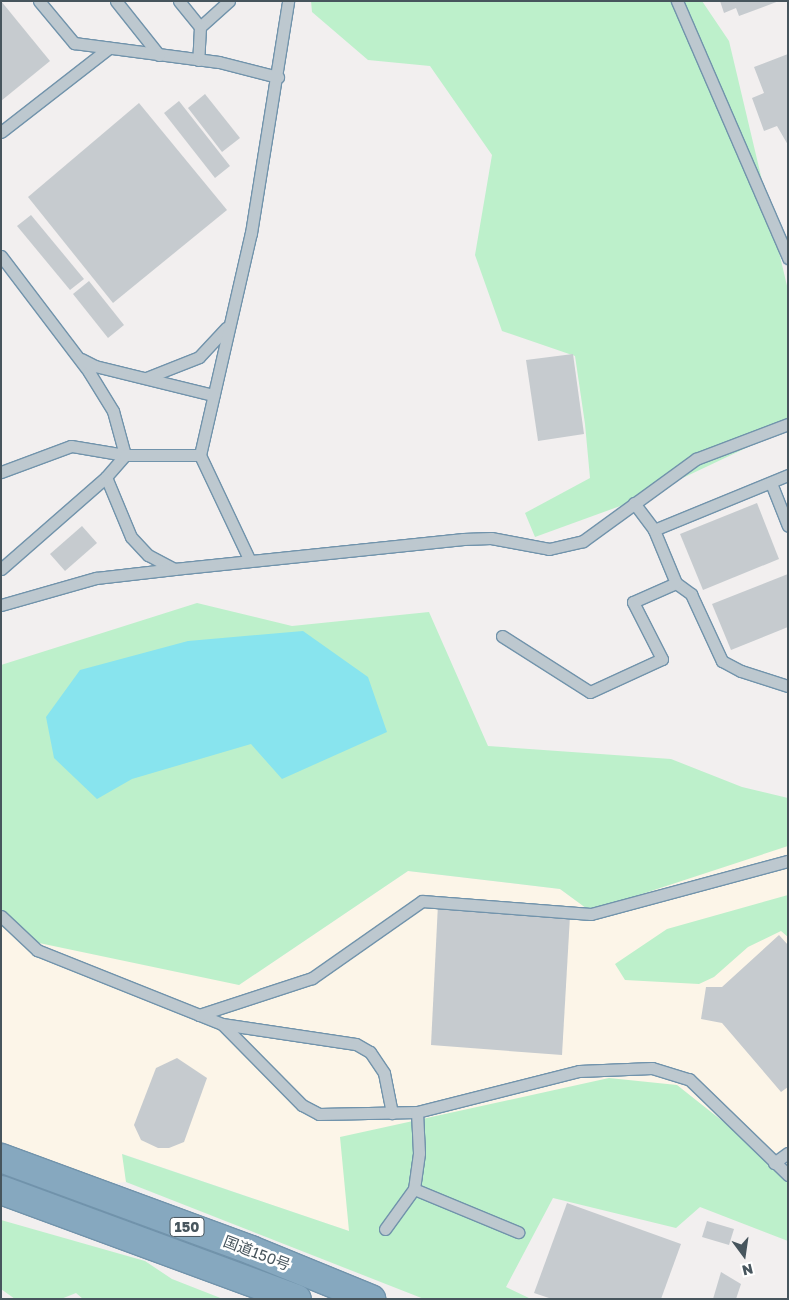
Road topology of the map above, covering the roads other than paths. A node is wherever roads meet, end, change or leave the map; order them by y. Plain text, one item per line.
1 (39, 1) edge
2 (116, 1) edge
3 (179, 1) edge
4 (228, 1) edge
5 (288, 1) edge
6 (677, 1) edge
7 (200, 27) junction
8 (109, 48) junction
9 (159, 55) junction
10 (198, 60) junction
11 (278, 77) junction
12 (1, 132) edge
13 (1, 256) edge
14 (788, 258) edge
15 (228, 327) junction
16 (79, 358) junction
17 (144, 378) junction
18 (213, 395) junction
19 (788, 424) edge
20 (125, 455) junction
21 (200, 455) junction
22 (1, 472) edge
23 (788, 475) edge
24 (106, 477) junction
25 (771, 483) junction
26 (634, 503) junction
27 (788, 526) edge
28 (654, 530) junction
29 (250, 561) junction
30 (174, 569) junction
31 (1, 570) edge
32 (676, 583) junction
33 (1, 604) edge
34 (502, 636) dead end
35 (788, 686) edge
36 (788, 861) edge
37 (1, 916) edge
38 (199, 1015) junction
39 (222, 1024) junction
40 (417, 1112) junction
41 (392, 1113) junction
42 (788, 1153) edge
43 (1, 1158) edge
44 (774, 1163) junction
45 (788, 1175) edge
46 (414, 1189) junction
47 (1, 1190) edge
48 (385, 1229) dead end
49 (518, 1232) dead end
50 (297, 1299) edge
51 (371, 1299) edge

1 - 8 lane
2 - 9 lane
3 - 7 lane
4 - 7 lane
5 - 11 lane
6 - 14 lane
7 - 10 lane
8 - 9 lane
8 - 12 lane
9 - 10 lane
10 - 11 lane
11 - 15 lane
13 - 16 lane
15 - 17 lane
15 - 18 lane
16 - 17 lane
16 - 20 lane
17 - 18 lane
18 - 21 lane
19 - 26 lane
20 - 21 lane
20 - 22 lane
20 - 24 lane
21 - 29 lane
23 - 25 lane
24 - 30 lane
24 - 31 lane
25 - 27 lane
25 - 28 lane
26 - 28 lane
26 - 29 lane
28 - 32 lane
29 - 30 lane
30 - 33 lane
32 - 34 lane
32 - 35 lane
36 - 38 lane
37 - 38 lane
38 - 39 lane
39 - 41 lane
39 - 41 lane
40 - 41 lane
40 - 44 lane
40 - 46 lane
42 - 44 lane
43 - 51 highway, 国道150号 / 150
44 - 45 lane
46 - 48 lane
46 - 49 lane
47 - 50 highway, 国道150号 / 150

